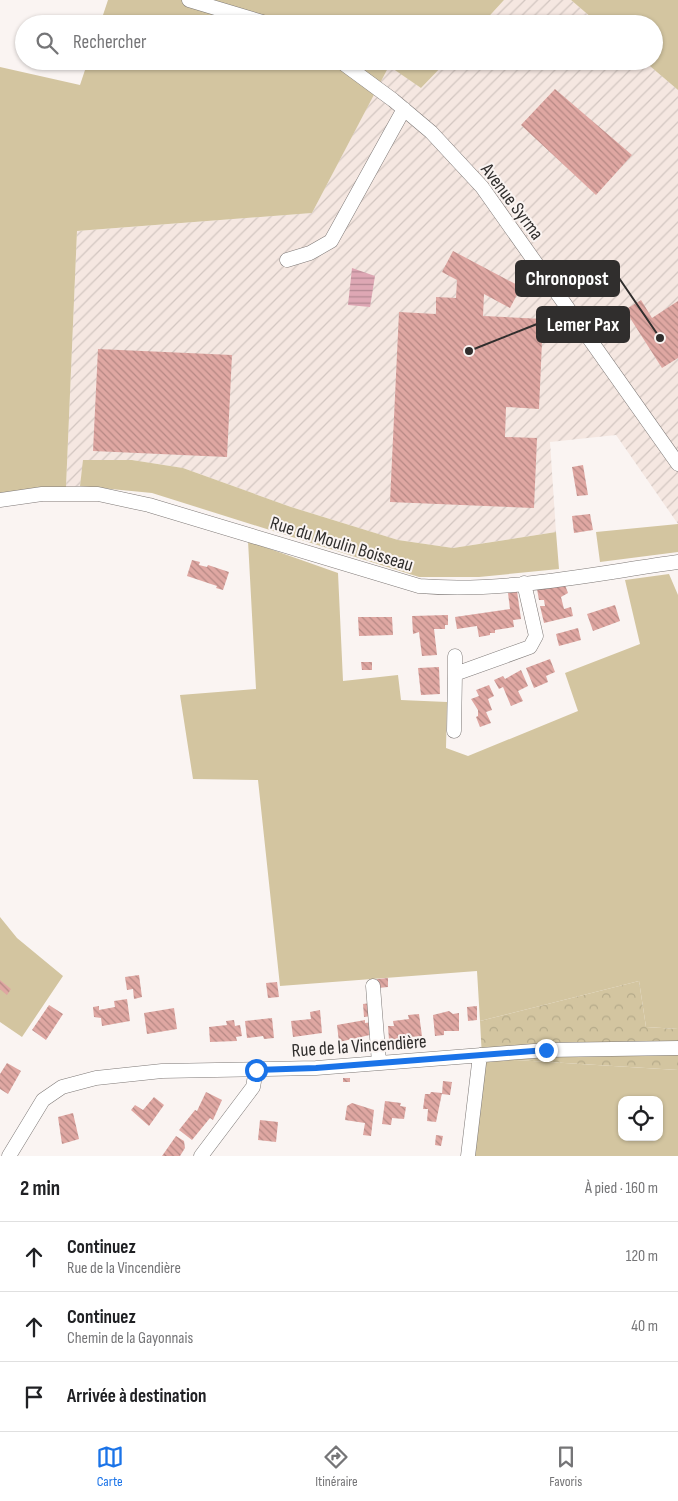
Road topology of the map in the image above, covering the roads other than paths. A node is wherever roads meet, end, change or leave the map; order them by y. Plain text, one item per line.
1 (189, 0) edge
2 (239, 15) edge
3 (352, 70) edge
4 (404, 109) junction
5 (287, 260) dead end
6 (678, 464) edge
7 (0, 500) edge
8 (678, 562) edge
9 (524, 583) junction
10 (454, 656) dead end
11 (455, 674) junction
12 (454, 731) dead end
13 (373, 986) dead end
14 (678, 1048) edge
15 (480, 1055) junction
16 (378, 1063) junction
17 (256, 1070) junction
18 (9, 1156) edge
19 (201, 1156) edge
20 (468, 1156) edge

1 - 2 street
3 - 4 street, Avenue Syrma
4 - 5 street
4 - 6 street, Avenue Syrma
7 - 9 street, Rue du Moulin Boisseau
8 - 9 street, Rue du Moulin Boisseau
9 - 11 street
10 - 11 street
11 - 12 street
13 - 16 street
14 - 15 street, Rue de la Vincendière
15 - 16 street, Rue de la Vincendière
15 - 20 street
16 - 17 street, Rue de la Vincendière
17 - 18 street, Rue de la Vincendière
17 - 19 street

